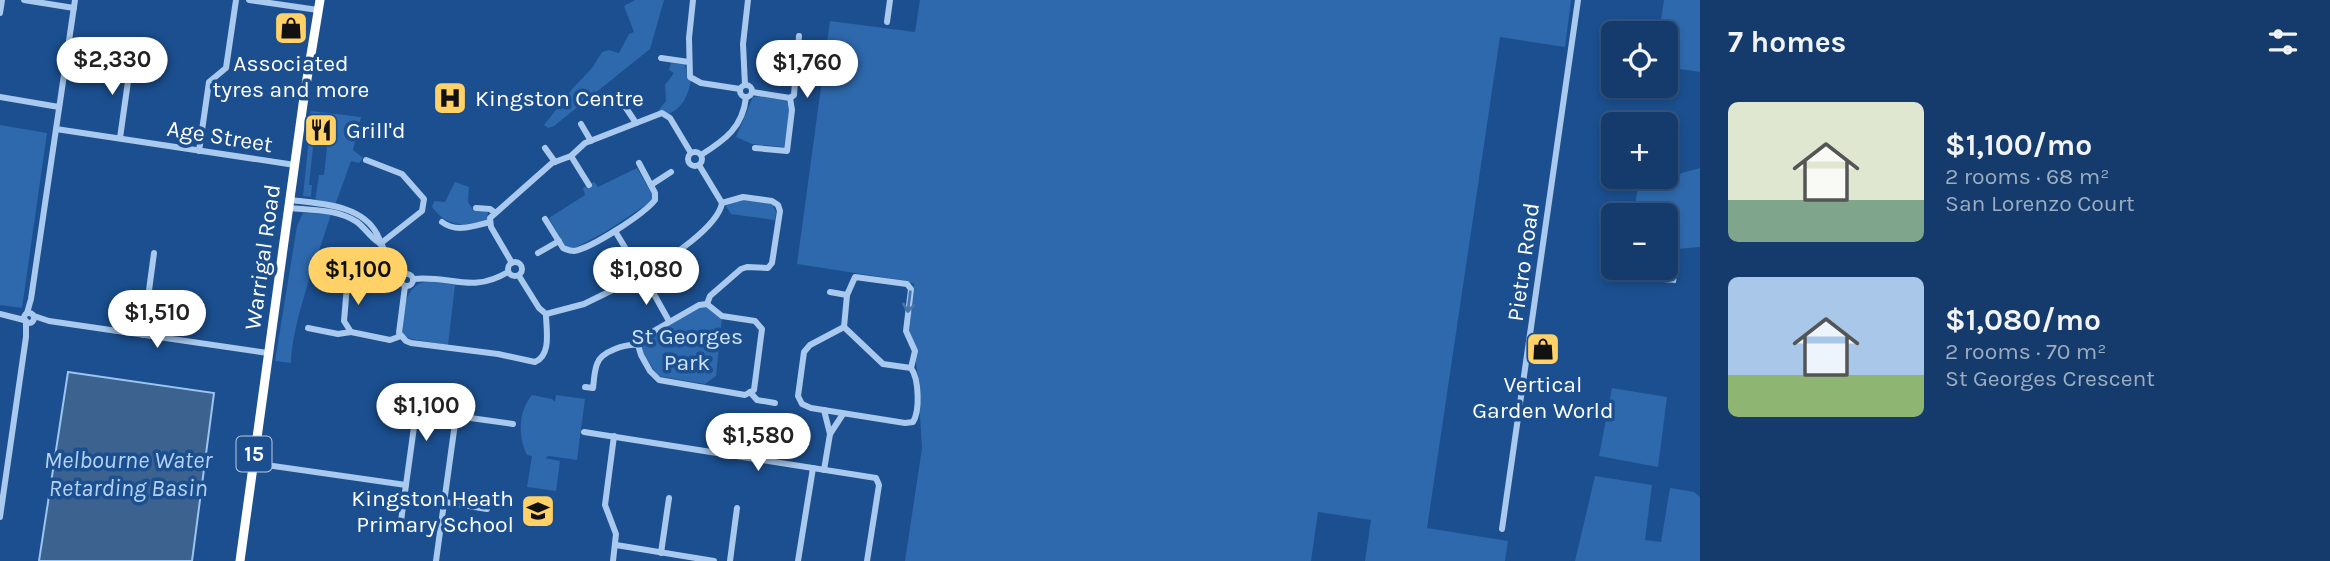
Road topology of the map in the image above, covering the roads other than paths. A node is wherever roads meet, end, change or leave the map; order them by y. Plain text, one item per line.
1 (2, 0) edge
2 (24, 0) edge
3 (236, 0) edge
4 (249, 0) edge
5 (692, 0) edge
6 (748, 0) edge
7 (890, 0) edge
8 (1578, 0) edge
9 (74, 4) edge
10 (319, 5) edge
11 (0, 13) edge
12 (887, 22) dead end
13 (799, 36) dead end
14 (661, 58) dead end
15 (131, 60) dead end
16 (688, 62) junction
17 (742, 87) junction
18 (749, 94) junction
19 (0, 97) edge
20 (790, 99) junction
21 (622, 102) dead end
22 (59, 107) junction
23 (636, 123) junction
24 (581, 124) dead end
25 (56, 129) junction
26 (120, 138) junction
27 (591, 141) junction
28 (545, 148) dead end
29 (755, 148) dead end
30 (199, 151) junction
31 (691, 153) junction
32 (701, 155) junction
33 (571, 156) junction
34 (366, 160) dead end
35 (555, 162) junction
36 (639, 163) dead end
37 (295, 165) junction
38 (699, 165) junction
39 (671, 172) dead end
40 (589, 185) dead end
41 (651, 185) junction
42 (290, 204) junction
43 (722, 204) junction
44 (476, 208) dead end
45 (494, 212) junction
46 (545, 219) dead end
47 (442, 222) dead end
48 (490, 222) junction
49 (615, 231) junction
50 (559, 241) junction
51 (379, 243) junction
52 (154, 253) dead end
53 (538, 253) dead end
54 (336, 258) dead end
55 (512, 263) junction
56 (638, 269) junction
57 (648, 271) junction
58 (508, 272) junction
59 (403, 276) junction
60 (519, 276) junction
61 (637, 278) junction
62 (414, 279) junction
63 (646, 280) junction
64 (363, 283) dead end
65 (346, 286) junction
66 (405, 286) junction
67 (831, 292) dead end
68 (847, 295) junction
69 (707, 304) junction
70 (0, 314) edge
71 (546, 314) junction
72 (29, 318) junction
73 (669, 321) junction
74 (844, 327) junction
75 (308, 328) dead end
76 (351, 332) junction
77 (143, 335) junction
78 (401, 336) junction
79 (638, 345) junction
80 (268, 353) junction
81 (911, 368) junction
82 (590, 389) dead end
83 (750, 392) junction
84 (418, 398) dead end
85 (775, 402) dead end
86 (824, 410) junction
87 (843, 414) junction
88 (513, 424) dead end
89 (584, 432) dead end
90 (830, 434) junction
91 (614, 436) junction
92 (253, 463) junction
93 (4, 464) edge
94 (813, 468) junction
95 (824, 470) junction
96 (406, 485) junction
97 (669, 498) dead end
98 (444, 502) junction
99 (737, 508) dead end
100 (487, 509) dead end
101 (0, 517) edge
102 (395, 523) dead end
103 (1502, 528) dead end
104 (615, 545) junction
105 (661, 552) junction
106 (240, 561) edge
107 (436, 561) edge
108 (613, 561) edge
109 (714, 561) edge
110 (730, 561) edge
111 (798, 561) edge
112 (867, 561) edge

1 - 11 street
2 - 9 street
3 - 30 street
4 - 10 street
5 - 16 street
6 - 17 street
7 - 12 street
8 - 103 street, Pietro Road
9 - 22 street
10 - 37 highway, Warrigal Road / 15
13 - 20 street
14 - 16 street
15 - 26 street
16 - 17 street
17 - 18 street
17 - 18 street
18 - 20 street
18 - 32 street
19 - 22 street
20 - 29 street
21 - 23 street
22 - 25 street
23 - 27 street
23 - 31 street
24 - 27 street
25 - 26 street, Age Street
25 - 72 street
26 - 30 street, Age Street
27 - 33 street
28 - 35 street
30 - 37 street, Age Street
31 - 32 street
31 - 38 street
32 - 38 street
33 - 35 street
33 - 40 street
34 - 51 street
35 - 45 street
36 - 41 street
37 - 42 highway, Warrigal Road / 15
38 - 43 street
39 - 41 street
41 - 49 street
42 - 51 street
42 - 80 highway, Warrigal Road / 15
43 - 57 street
43 - 69 street
44 - 45 street
45 - 48 street
46 - 50 street
47 - 48 street
48 - 55 street
49 - 50 street
49 - 56 street
50 - 53 street
51 - 59 street
52 - 77 street
54 - 65 street
55 - 58 street
55 - 60 street
56 - 57 street
56 - 61 street
57 - 63 street
58 - 60 street
58 - 62 street
59 - 62 street
59 - 66 street
60 - 71 street
61 - 63 street
61 - 71 street
62 - 66 street
63 - 73 street
64 - 65 street
65 - 76 street
66 - 78 street
67 - 68 street
68 - 74 street
68 -> 81 street
69 - 73 street
69 - 83 street
70 - 72 street
71 - 78 street
72 - 77 street
72 - 93 street
73 - 79 street
74 - 81 street
74 - 86 street
75 - 76 street
76 - 78 street
77 - 80 street
79 - 82 street
79 - 83 street
80 - 92 highway, Warrigal Road / 15
81 - 87 street
83 - 85 street
84 - 96 street
86 - 87 street
86 - 90 street
87 - 90 street
88 - 98 street
89 - 91 street
90 - 95 street
91 - 94 street
91 - 104 street
92 - 96 street
92 - 106 highway, Warrigal Road / 15
93 - 101 street
94 - 95 street
94 - 111 street
95 - 112 street
96 - 102 street
97 - 105 street
98 - 100 street
98 - 107 street
99 - 110 street
104 - 105 street
104 - 108 street
105 - 109 street

